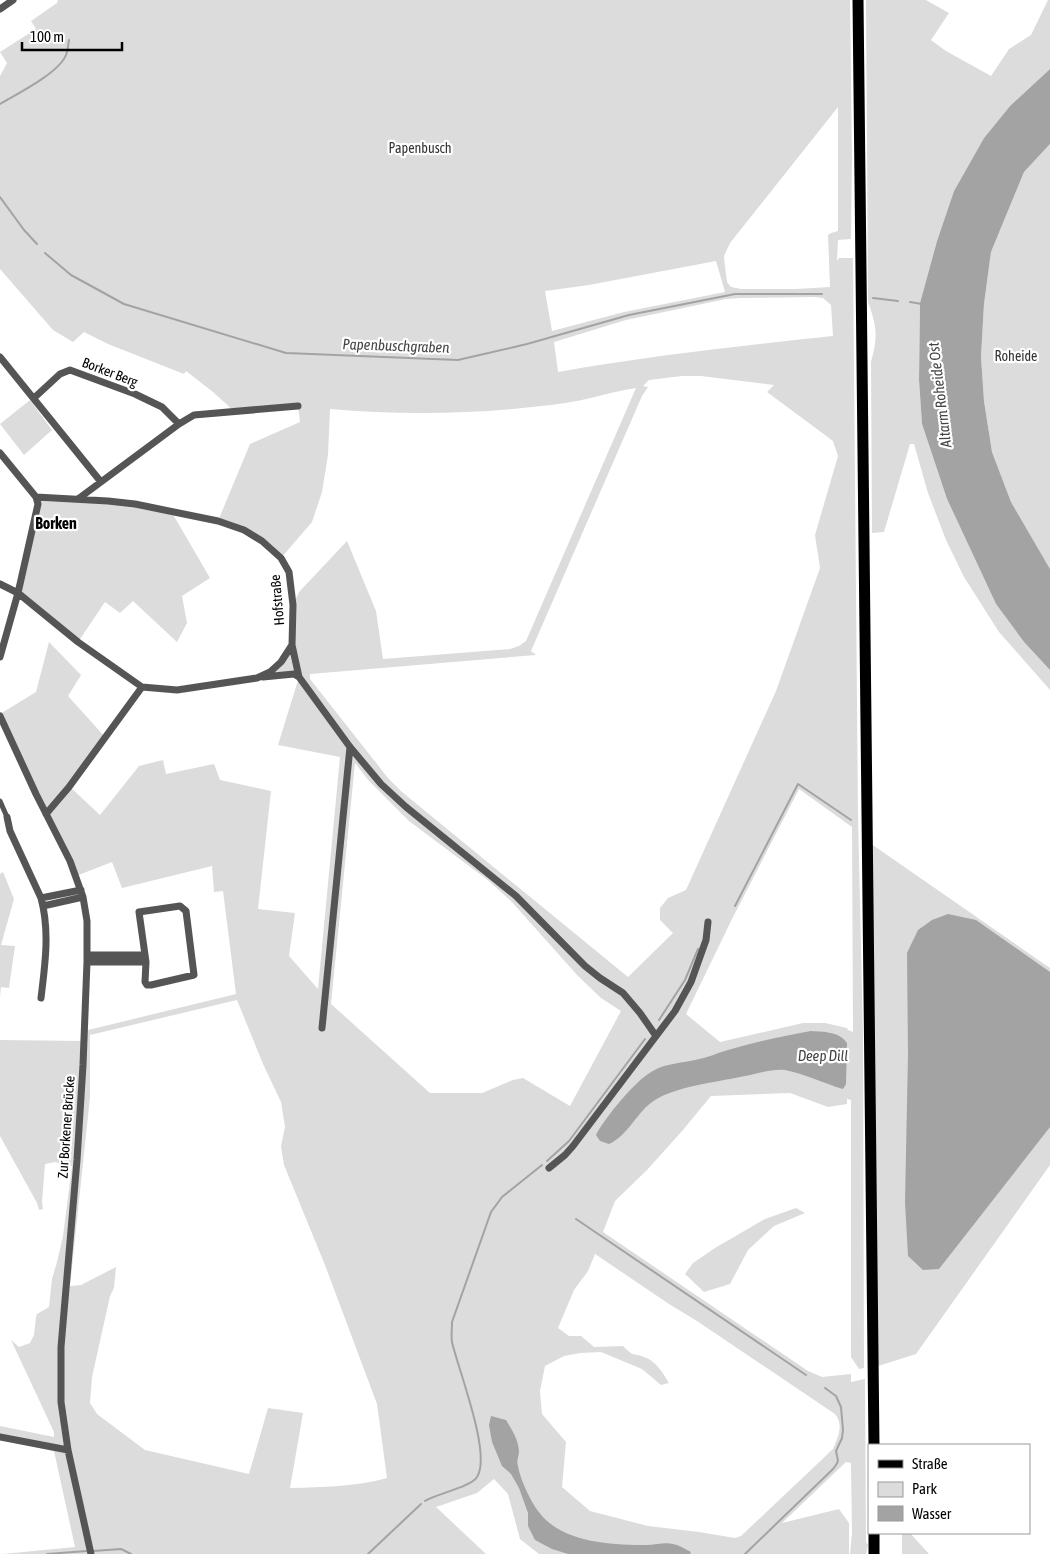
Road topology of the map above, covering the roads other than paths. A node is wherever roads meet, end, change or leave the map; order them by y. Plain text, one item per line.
1 (13, 0) edge
2 (858, 0) edge
3 (0, 9) edge
4 (0, 357) edge
5 (34, 398) junction
6 (298, 406) dead end
7 (179, 424) junction
8 (0, 453) edge
9 (101, 482) junction
10 (36, 497) junction
11 (78, 499) junction
12 (0, 584) edge
13 (18, 593) junction
14 (292, 644) junction
15 (0, 657) edge
16 (299, 677) junction
17 (257, 678) junction
18 (142, 687) junction
19 (0, 716) edge
20 (350, 747) junction
21 (0, 801) edge
22 (46, 814) junction
23 (7, 816) joint
24 (82, 894) junction
25 (42, 902) junction
26 (708, 922) dead end
27 (87, 958) junction
28 (146, 958) junction
29 (41, 998) dead end
30 (322, 1028) dead end
31 (656, 1036) junction
32 (549, 1168) dead end
33 (0, 1437) edge
34 (874, 1444) edge
35 (68, 1450) junction
36 (874, 1534) edge
37 (91, 1554) edge
38 (874, 1554) edge

1 - 3 street
2 - 34 main road
4 - 5 street
5 - 7 street, Borker Berg
5 - 9 street
6 - 7 street
7 - 9 street
8 - 10 street
9 - 11 street
10 - 11 street, Hofstraße
10 - 13 street
11 - 14 street, Hofstraße
12 - 13 street
13 - 15 street
13 - 18 street
14 - 16 street
14 - 17 street, Hofstraße
16 - 17 street
16 - 20 street
17 - 18 street, Hofstraße
18 - 22 street
19 - 22 street, Zur Borkener Brücke
20 - 30 street
20 - 31 street
21 - 23 street
22 - 24 street, Zur Borkener Brücke
23 - 25 street
24 - 25 street
24 - 27 street, Zur Borkener Brücke
25 - 29 street
26 - 31 street
27 - 28 street
27 - 35 street, Zur Borkener Brücke
28 - 28 street
31 - 32 street
33 - 35 street
35 - 37 street, Zur Borkener Brücke
36 - 38 main road

